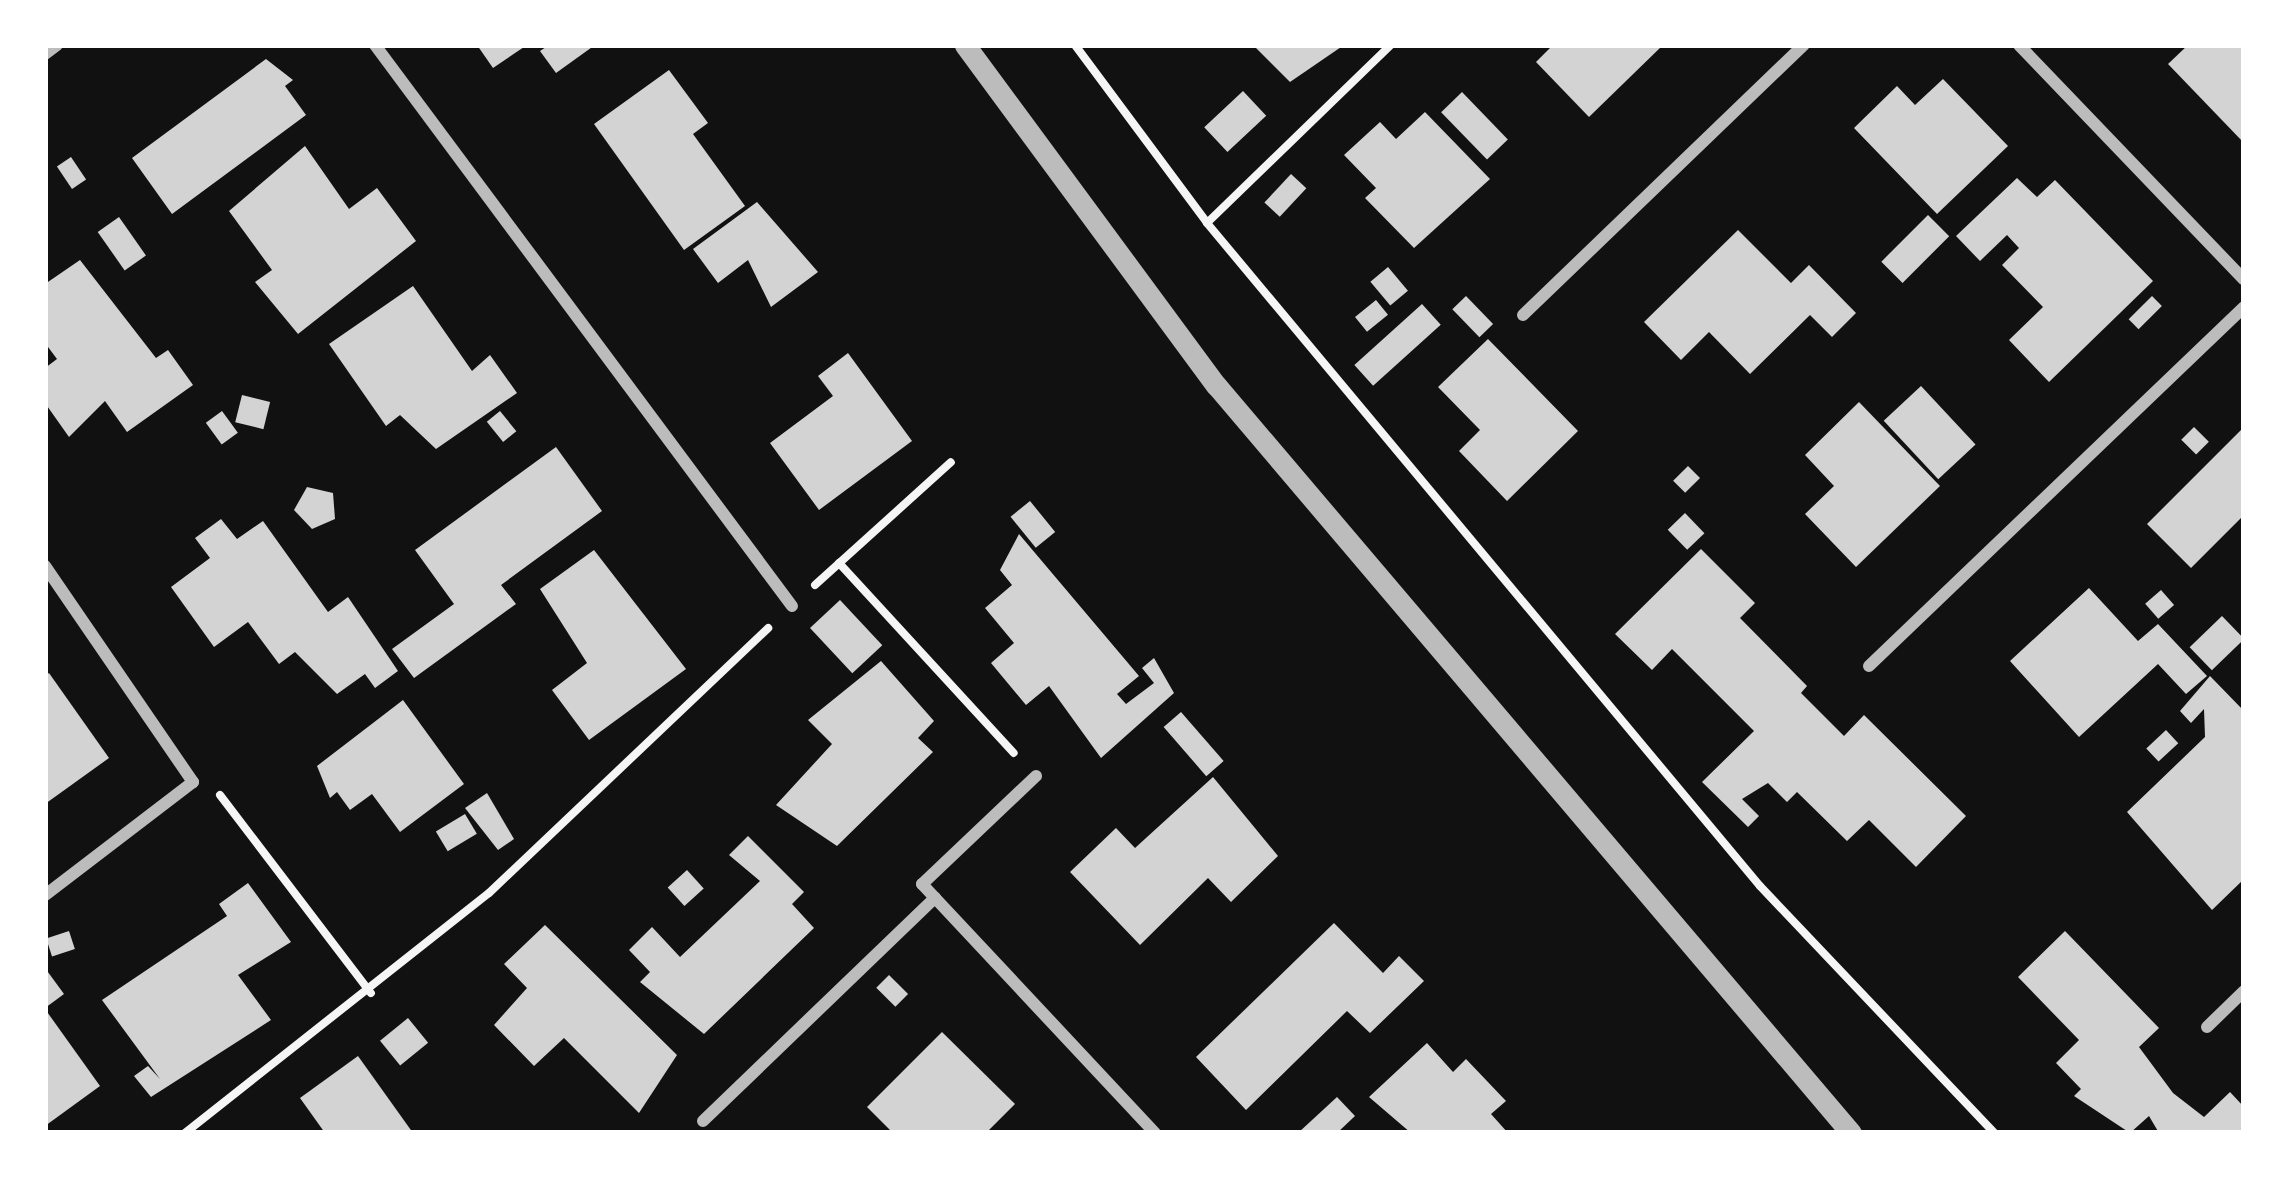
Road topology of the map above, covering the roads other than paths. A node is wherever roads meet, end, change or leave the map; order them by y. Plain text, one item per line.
1 (57, 45) edge
2 (375, 45) edge
3 (965, 45) edge
4 (1804, 45) edge
5 (2019, 45) edge
6 (45, 54) edge
7 (2244, 280) edge
8 (2244, 307) edge
9 (1523, 315) dead end
10 (45, 566) edge
11 (792, 606) road end
12 (1869, 666) dead end
13 (1036, 776) road end
14 (45, 895) edge
15 (934, 898) junction
16 (2244, 992) edge
17 (2207, 1027) dead end
18 (704, 1120) dead end
19 (1155, 1133) edge
20 (1850, 1133) edge

1 - 6 street
2 - 11 street
3 - 20 street
4 - 9 street
5 - 7 street
8 - 12 street
10 - 14 street
13 - 15 street
15 - 18 street
15 - 19 street
16 - 17 street

